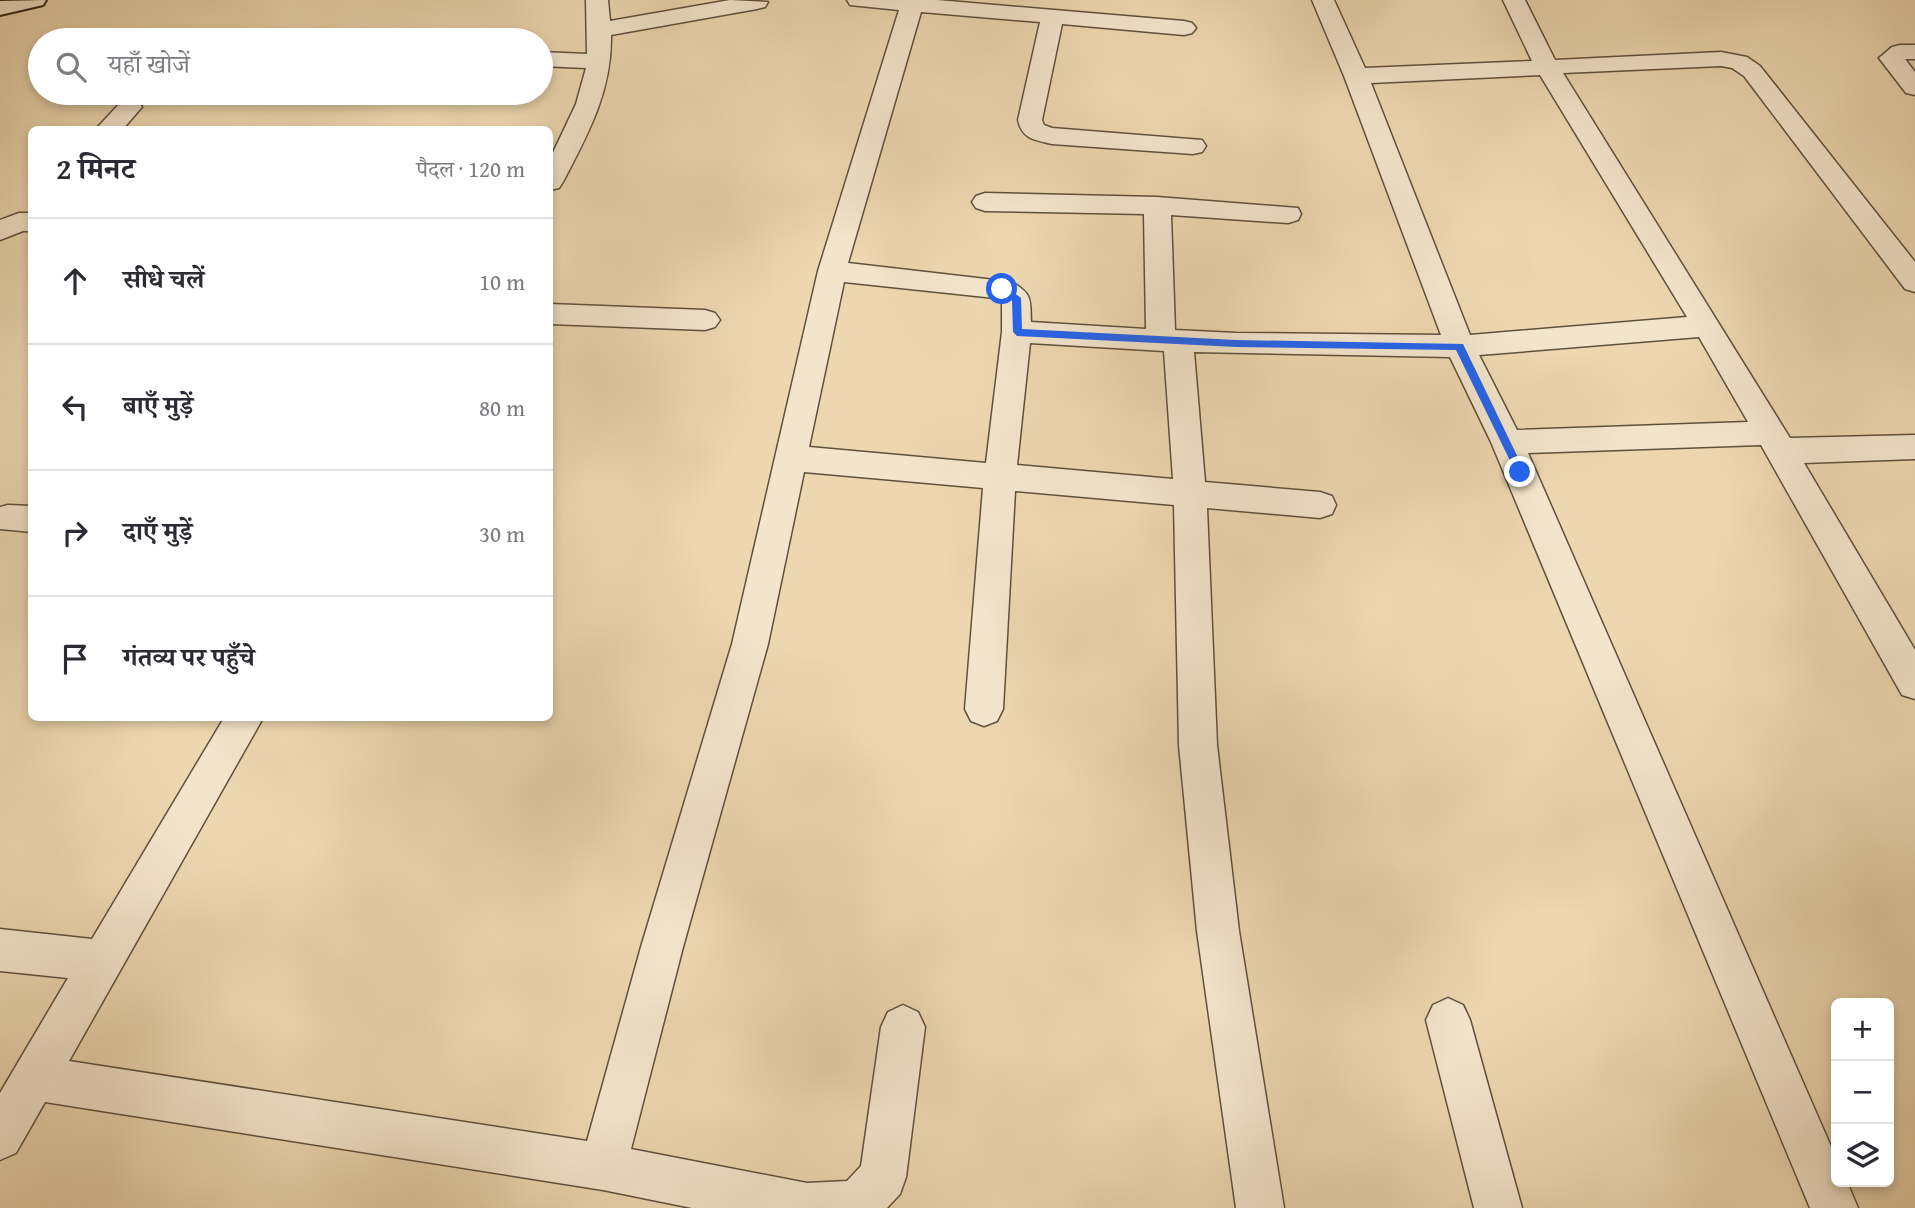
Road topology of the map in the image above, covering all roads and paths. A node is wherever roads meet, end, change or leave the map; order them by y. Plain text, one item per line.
1 (34, 0) edge
2 (597, 0) edge
3 (858, 0) edge
4 (1323, 0) edge
5 (1514, 0) edge
6 (757, 2) dead end
7 (912, 4) junction
8 (0, 8) edge
9 (1053, 15) junction
10 (1184, 28) dead end
11 (599, 30) junction
12 (1915, 51) edge
13 (553, 59) edge
14 (598, 61) junction
15 (1547, 67) junction
16 (1356, 76) junction
17 (1915, 88) edge
18 (130, 107) dead end
19 (111, 126) edge
20 (1193, 146) dead end
21 (553, 167) edge
22 (985, 202) dead end
23 (1157, 206) junction
24 (28, 208) edge
25 (1288, 214) dead end
26 (13, 227) edge
27 (832, 271) junction
28 (1915, 282) edge
29 (553, 314) edge
30 (705, 320) dead end
31 (1707, 326) junction
32 (1017, 332) junction
33 (1169, 340) junction
34 (1460, 346) junction
35 (1507, 442) junction
36 (1775, 442) junction
37 (1915, 447) edge
38 (790, 458) junction
39 (1000, 477) junction
40 (1190, 493) junction
41 (1320, 505) dead end
42 (1915, 683) edge
43 (984, 709) dead end
44 (242, 721) edge
45 (0, 950) edge
46 (103, 961) junction
47 (1448, 1020) dead end
48 (903, 1027) dead end
49 (35, 1078) junction
50 (0, 1137) edge
51 (603, 1167) junction
52 (1259, 1208) edge
53 (1498, 1208) edge
54 (1835, 1208) edge

1 - 8 main road
2 - 11 street
3 - 7 street
4 - 16 street
5 - 15 street
6 - 11 street
7 - 9 street
7 - 27 street
9 - 10 street
9 - 20 street
11 - 14 street
12 - 17 street
13 - 14 street
14 - 21 street
15 - 16 street
15 - 28 street
15 - 31 street
16 - 34 street
18 - 19 street
22 - 23 street
23 - 25 street
23 - 33 street
24 - 26 street
27 - 32 street
27 - 38 street
29 - 30 street
31 - 34 street
31 - 36 street
32 - 33 street
32 - 39 street
33 - 34 street
33 - 40 street
34 - 35 street
35 - 36 street
35 - 54 street
36 - 37 street
36 - 42 street
38 - 39 street
38 - 51 street
39 - 40 street
39 - 43 street
40 - 41 street
40 - 52 street
44 - 46 street
45 - 46 street
46 - 49 street
47 - 53 street
48 - 51 street
49 - 50 street
49 - 51 street

